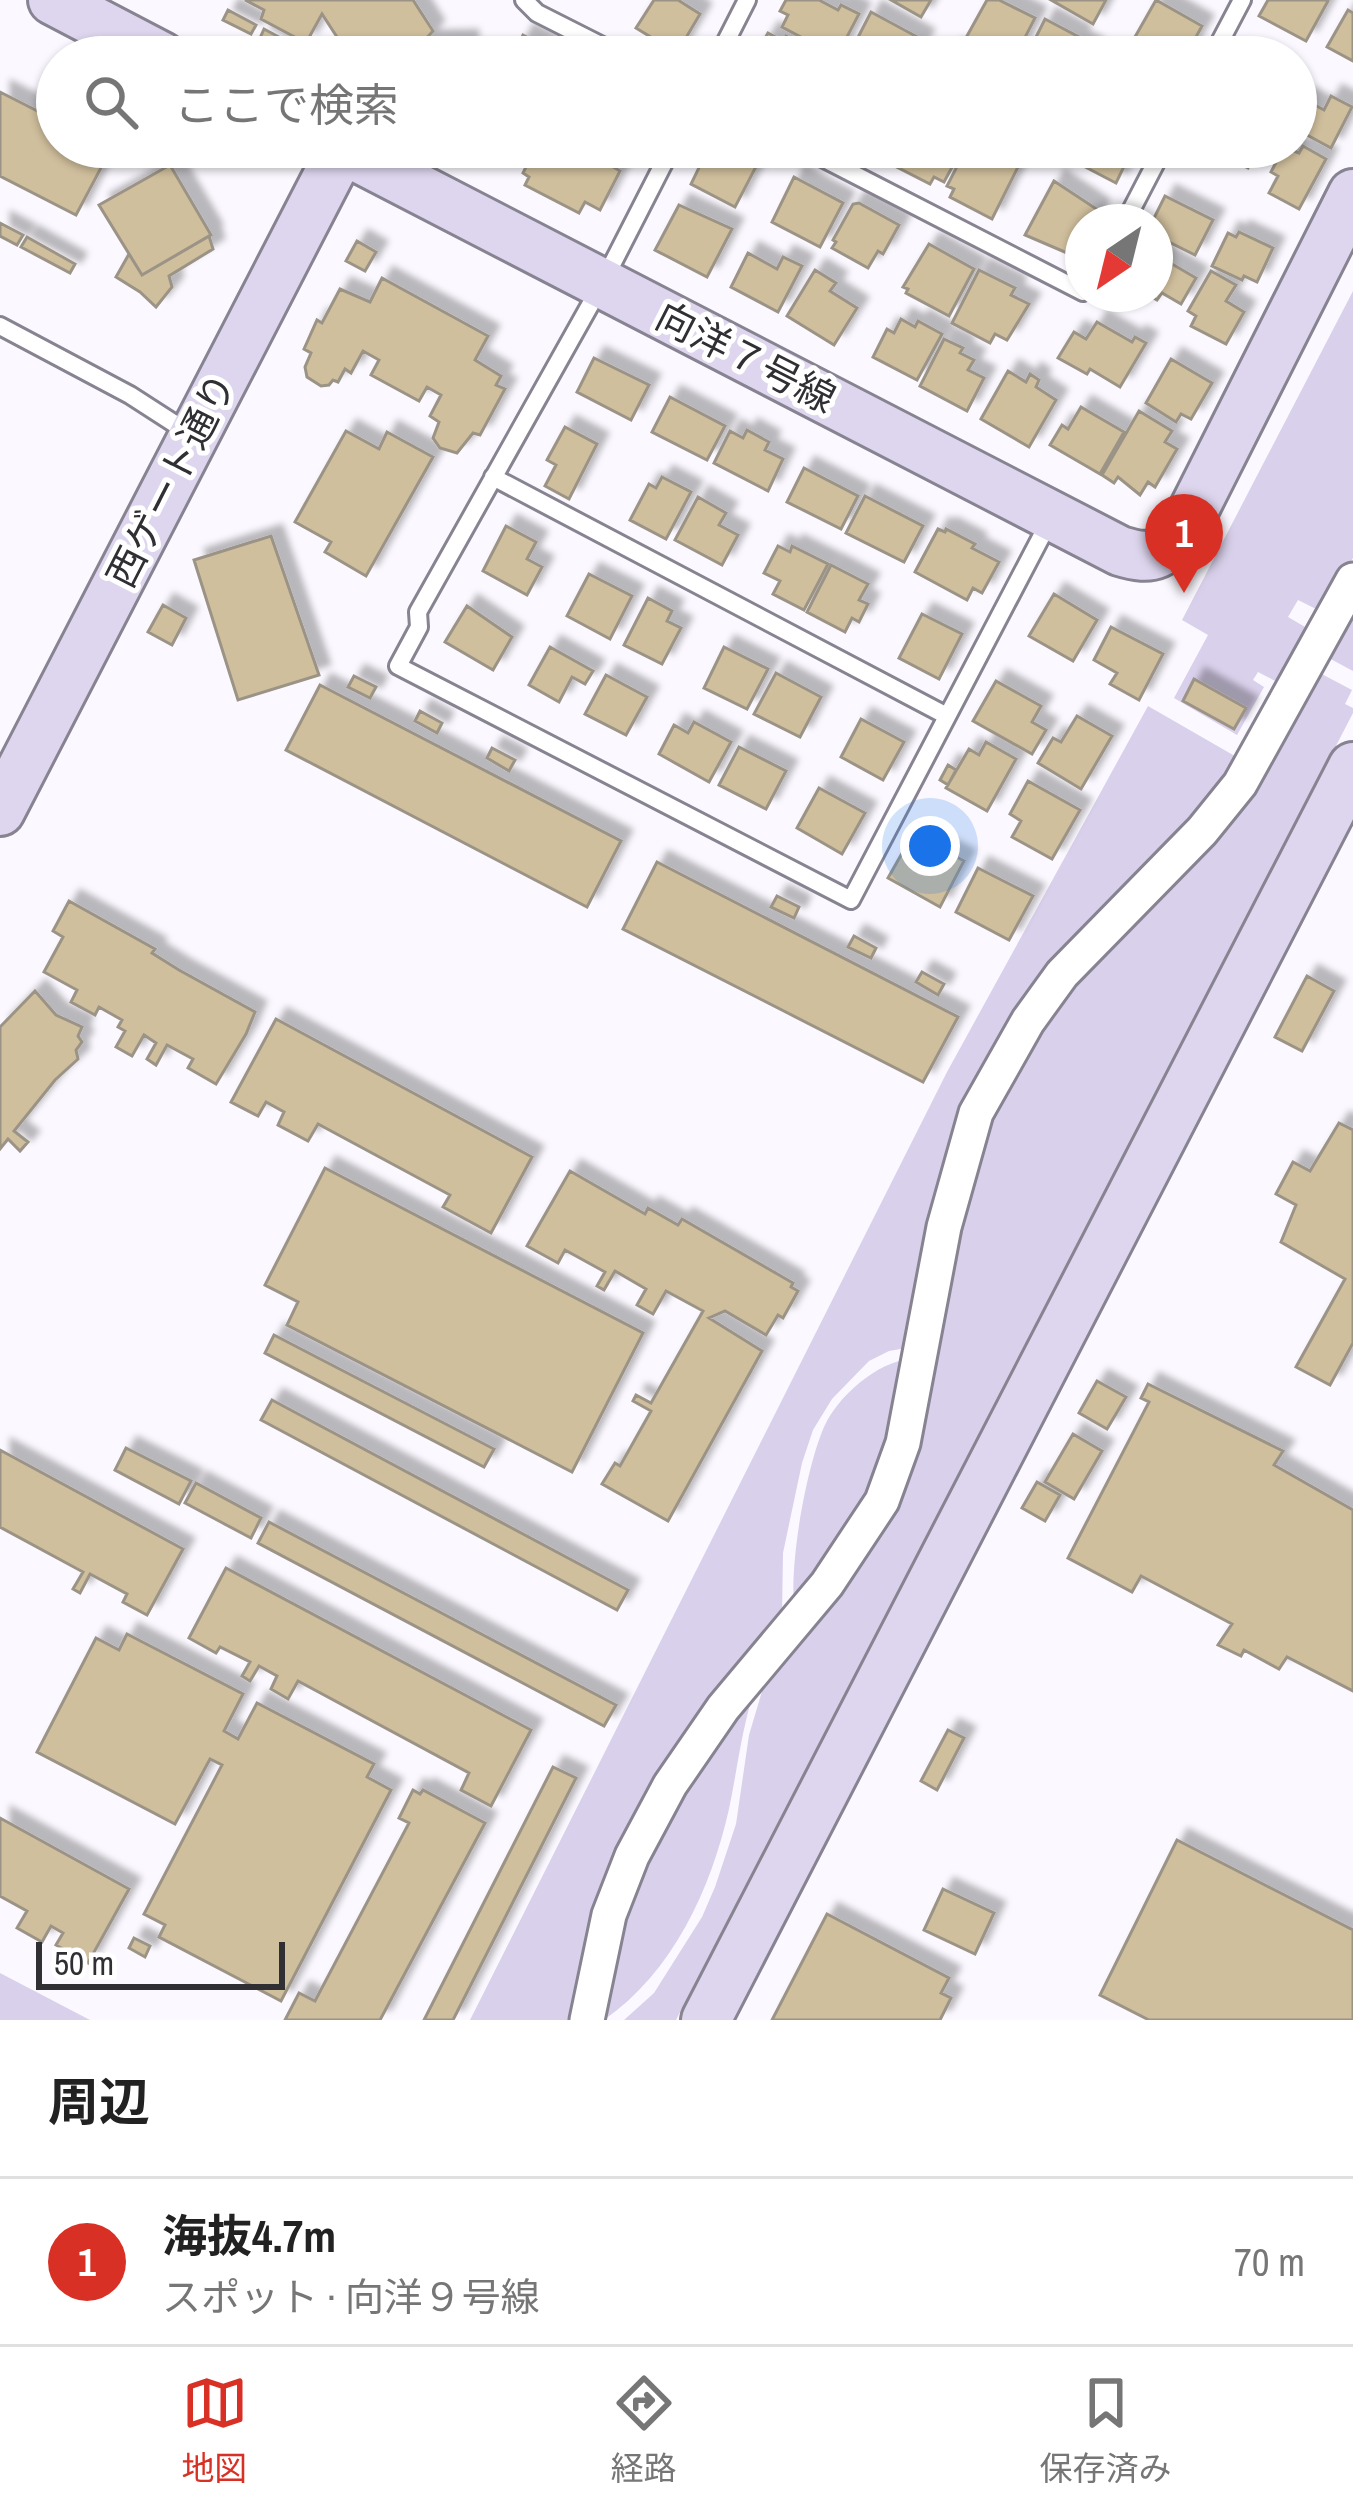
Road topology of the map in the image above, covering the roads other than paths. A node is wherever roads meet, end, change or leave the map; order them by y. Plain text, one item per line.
1 (53, 0) edge
2 (524, 0) edge
3 (747, 0) edge
4 (1217, 0) edge
5 (1240, 5) edge
6 (122, 36) edge
7 (582, 36) edge
8 (729, 36) edge
9 (1223, 36) edge
10 (330, 168) edge
11 (379, 168) edge
12 (661, 168) edge
13 (842, 168) edge
14 (1153, 168) edge
15 (1353, 194) edge
16 (1134, 204) edge
17 (603, 282) junction
18 (1065, 283) edge
19 (0, 326) edge
20 (194, 436) junction
21 (493, 477) junction
22 (1052, 516) junction
23 (1353, 580) edge
24 (947, 716) junction
25 (1353, 767) edge
26 (0, 811) edge
27 (587, 2020) edge
28 (706, 2020) edge

1 - 6 street
2 - 7 lane
3 - 8 lane
4 - 5 lane
5 - 9 lane
10 - 20 street, 西ゲート通り
11 - 17 street, 向洋７号線
12 - 17 lane
13 - 18 lane
14 - 16 lane
15 - 22 street, 向洋７号線
17 - 21 lane
17 - 22 street, 向洋７号線
19 - 20 lane
20 - 26 street, 西ゲート通り
21 - 24 lane
21 - 24 lane
22 - 24 lane
23 - 27 street
25 - 28 street

